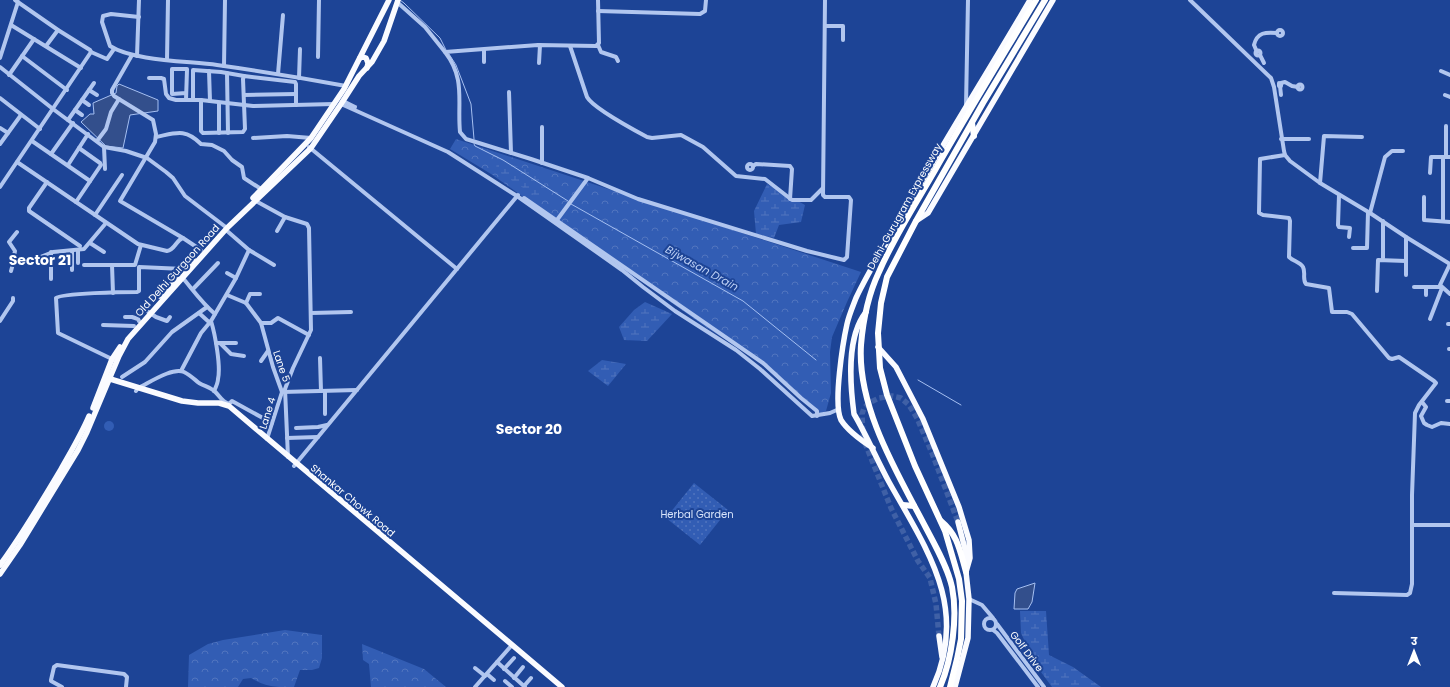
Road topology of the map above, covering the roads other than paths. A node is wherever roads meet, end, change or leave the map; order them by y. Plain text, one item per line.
1 (139, 0) edge
2 (168, 0) edge
3 (225, 0) edge
4 (319, 0) edge
5 (389, 0) edge
6 (598, 0) edge
7 (706, 0) edge
8 (825, 0) edge
9 (968, 0) edge
10 (1030, 0) edge
11 (1036, 0) edge
12 (1045, 0) edge
13 (1053, 0) edge
14 (1190, 0) edge
15 (16, 1) edge
16 (398, 1) edge
17 (598, 11) junction
18 (283, 15) dead end
19 (139, 17) junction
20 (11, 25) junction
21 (825, 26) junction
22 (58, 30) junction
23 (1277, 33) dead end
24 (34, 39) junction
25 (843, 40) dead end
26 (540, 45) junction
27 (46, 46) junction
28 (570, 46) junction
29 (598, 46) junction
30 (114, 49) junction
31 (300, 49) dead end
32 (484, 50) junction
33 (91, 52) junction
34 (445, 52) junction
35 (1258, 54) junction
36 (132, 55) junction
37 (22, 56) junction
38 (137, 56) junction
39 (318, 57) dead end
40 (0, 58) edge
41 (360, 58) junction
42 (167, 60) junction
43 (1253, 60) junction
44 (618, 61) dead end
45 (484, 62) dead end
46 (539, 63) dead end
47 (1264, 63) dead end
48 (224, 66) junction
49 (0, 67) edge
50 (81, 68) junction
51 (366, 68) junction
52 (209, 71) junction
53 (1442, 71) dead end
54 (227, 73) junction
55 (278, 74) junction
56 (9, 75) junction
57 (1450, 75) edge
58 (244, 76) junction
59 (148, 78) dead end
60 (299, 78) junction
61 (1273, 82) junction
62 (94, 83) dead end
63 (1280, 85) junction
64 (346, 86) junction
65 (1298, 87) dead end
66 (67, 90) junction
67 (89, 90) junction
68 (509, 92) dead end
69 (186, 93) junction
70 (296, 94) junction
71 (97, 95) dead end
72 (244, 95) junction
73 (1281, 95) dead end
74 (1445, 95) dead end
75 (1450, 97) edge
76 (0, 98) edge
77 (119, 99) junction
78 (82, 100) junction
79 (186, 100) junction
80 (193, 100) junction
81 (201, 100) junction
82 (210, 102) junction
83 (219, 103) junction
84 (227, 103) junction
85 (342, 103) junction
86 (334, 104) junction
87 (89, 105) dead end
88 (244, 105) junction
89 (296, 105) junction
90 (966, 106) junction
91 (53, 109) junction
92 (75, 110) junction
93 (21, 115) junction
94 (82, 115) dead end
95 (70, 122) junction
96 (972, 123) junction
97 (1446, 126) dead end
98 (0, 128) edge
99 (542, 128) dead end
100 (40, 129) junction
101 (219, 132) junction
102 (228, 132) junction
103 (8, 133) junction
104 (88, 134) junction
105 (974, 136) junction
106 (156, 137) junction
107 (1362, 137) dead end
108 (254, 138) dead end
109 (311, 138) junction
110 (1281, 139) junction
111 (1309, 139) dead end
112 (32, 141) junction
113 (97, 141) junction
114 (0, 144) edge
115 (308, 146) junction
116 (104, 147) junction
117 (79, 148) junction
118 (1403, 151) dead end
119 (511, 153) junction
120 (51, 154) junction
121 (1285, 155) junction
122 (1446, 157) edge
123 (147, 158) junction
124 (17, 162) junction
125 (103, 163) junction
126 (542, 163) junction
127 (68, 165) junction
128 (753, 166) dead end
129 (105, 169) dead end
130 (1430, 173) dead end
131 (122, 175) dead end
132 (588, 178) junction
133 (90, 181) junction
134 (47, 182) junction
135 (1320, 183) junction
136 (1, 185) edge
137 (823, 188) junction
138 (261, 190) junction
139 (1339, 195) junction
140 (518, 196) junction
141 (1424, 197) dead end
142 (790, 199) junction
143 (254, 200) junction
144 (76, 202) junction
145 (1369, 212) junction
146 (95, 215) junction
147 (285, 217) junction
148 (557, 220) junction
149 (916, 221) junction
150 (1383, 221) junction
151 (1443, 221) junction
152 (1450, 222) edge
153 (106, 223) junction
154 (226, 227) junction
155 (278, 231) dead end
156 (16, 232) dead end
157 (1349, 237) dead end
158 (1406, 237) junction
159 (183, 238) junction
160 (90, 243) junction
161 (141, 245) junction
162 (79, 248) junction
163 (1353, 248) dead end
164 (201, 250) junction
165 (250, 250) junction
166 (72, 251) junction
167 (51, 252) junction
168 (104, 252) dead end
169 (1382, 258) dead end
170 (13, 260) junction
171 (1406, 261) junction
172 (78, 263) dead end
173 (218, 263) dead end
174 (1450, 264) edge
175 (84, 265) dead end
176 (112, 265) junction
177 (274, 265) dead end
178 (184, 269) junction
179 (457, 269) junction
180 (72, 270) dead end
181 (11, 271) dead end
182 (227, 273) dead end
183 (1406, 275) dead end
184 (181, 276) junction
185 (236, 278) junction
186 (51, 279) dead end
187 (1414, 286) dead end
188 (1426, 287) junction
189 (1441, 288) junction
190 (193, 289) junction
191 (1377, 291) dead end
192 (113, 293) junction
193 (260, 294) dead end
194 (1450, 294) edge
195 (227, 295) junction
196 (1426, 295) dead end
197 (13, 298) dead end
198 (246, 303) junction
199 (207, 308) junction
200 (866, 311) junction
201 (149, 312) junction
202 (351, 312) dead end
203 (199, 313) junction
204 (311, 313) junction
205 (215, 314) junction
206 (170, 317) dead end
207 (125, 318) dead end
208 (1430, 319) dead end
209 (0, 321) edge
210 (139, 321) junction
211 (210, 322) junction
212 (261, 324) junction
213 (103, 325) dead end
214 (134, 326) junction
215 (846, 327) junction
216 (309, 335) junction
217 (854, 338) junction
218 (218, 343) junction
219 (236, 343) dead end
220 (878, 346) junction
221 (268, 352) junction
222 (244, 356) dead end
223 (320, 358) dead end
224 (114, 360) junction
225 (261, 361) dead end
226 (180, 371) junction
227 (122, 377) dead end
228 (107, 379) junction
229 (137, 389) junction
230 (357, 390) junction
231 (214, 391) junction
232 (323, 391) junction
233 (283, 392) junction
234 (1422, 402) junction
235 (839, 409) junction
236 (325, 414) dead end
237 (817, 416) junction
238 (272, 423) junction
239 (1450, 424) edge
240 (328, 425) junction
241 (296, 428) dead end
242 (318, 437) junction
243 (287, 438) junction
244 (81, 439) junction
245 (267, 439) junction
246 (872, 448) junction
247 (288, 457) junction
248 (295, 465) junction
249 (903, 505) junction
250 (914, 506) junction
251 (940, 520) junction
252 (958, 522) tunnel mouth
253 (1450, 525) edge
254 (1412, 526) junction
255 (0, 565) edge
256 (966, 572) junction
257 (0, 574) edge
258 (1334, 593) dead end
259 (969, 599) junction
260 (993, 618) junction
261 (997, 624) junction
262 (993, 630) junction
263 (939, 636) tunnel mouth
264 (511, 646) junction
265 (514, 658) dead end
266 (497, 662) junction
267 (943, 662) junction
268 (523, 667) dead end
269 (474, 668) dead end
270 (504, 669) junction
271 (486, 675) junction
272 (514, 678) junction
273 (530, 678) dead end
274 (494, 680) dead end
275 (505, 681) dead end
276 (520, 682) junction
277 (940, 686) edge
278 (62, 687) edge
279 (126, 687) edge
280 (475, 687) edge
281 (512, 687) edge
282 (516, 687) edge
283 (525, 687) edge
284 (558, 687) edge
285 (562, 687) edge
286 (933, 687) edge
287 (950, 687) edge
288 (955, 687) edge
289 (1038, 687) edge
290 (1044, 687) edge

1 - 19 street
2 - 42 street
3 - 48 street
4 - 39 street
5 - 41 main road, Old Delhi Gurgaon Road
6 - 17 street
7 - 17 street
8 - 21 street
9 - 90 street
10 - 90 main road
11 - 200 highway, Delhi-Gurugram Expressway
12 - 96 highway, Delhi-Gurugram Expressway
13 - 105 main road
14 - 43 street
15 - 20 street
15 - 22 street
16 - 34 street
16 - 51 main road, Old Delhi Gurgaon Road
17 - 29 street
18 - 55 street
19 - 30 street
19 - 38 street
20 - 24 street
20 - 40 street
21 - 25 street
21 - 137 street
22 - 27 street
22 - 33 street
23 - 35 street
24 - 27 street
24 - 37 street
26 - 28 street
26 - 32 street
26 - 46 street
27 - 50 street
28 - 29 street
28 - 142 street
29 - 44 street
30 - 33 street
30 - 36 street
31 - 60 street
32 - 34 street
32 - 45 street
33 - 50 street
34 - 119 street
35 - 43 street
35 - 47 street
36 - 38 street
36 - 77 street
37 - 56 street
37 - 66 street
38 - 42 street
41 - 51 main road
41 - 64 main road, Old Delhi Gurgaon Road
42 - 48 street
43 - 61 street
48 - 55 street
49 - 56 street
50 - 66 street
51 - 85 main road, Old Delhi Gurgaon Road
52 - 54 street
52 - 80 street
52 - 82 street
53 - 57 street
54 - 58 street
54 - 84 street
55 - 60 street
56 - 91 street
58 - 70 street
58 - 72 street
59 - 79 street
60 - 64 street
61 - 63 street
61 - 110 street
62 - 67 street
63 - 65 street
63 - 73 street
64 - 86 main road, Old Delhi Gurgaon Road
66 - 91 street
67 - 71 street
67 - 78 street
68 - 119 street
69 - 69 street
69 - 79 street
70 - 72 street
70 - 89 street
72 - 88 street
74 - 75 street
76 - 93 street
77 - 106 street
77 - 113 street
78 - 87 street
78 - 92 street
79 - 80 street
80 - 81 street
81 - 82 street
81 - 101 street
82 - 83 street
83 - 84 street
83 - 101 street
84 - 88 street
84 - 102 street
85 - 115 main road, Old Delhi Gurgaon Road
85 - 140 street
86 - 89 street
86 - 109 main road, Old Delhi Gurgaon Road
88 - 89 street
88 - 102 street
90 - 215 main road
91 - 95 street
91 - 100 street
92 - 94 street
92 - 95 street
93 - 100 street
93 - 103 street
95 - 104 street
95 - 120 street
96 - 105 highway
96 - 149 highway, Delhi-Gurugram Expressway
97 - 122 street
98 - 103 street
99 - 126 street
100 - 112 street
101 - 102 street
103 - 114 street
104 - 113 street
104 - 117 street
105 - 149 main road
106 - 123 street
106 - 138 street
107 - 135 street
108 - 109 street
109 - 115 main road, Old Delhi Gurgaon Road
110 - 111 street
110 - 121 street
112 - 120 street
112 - 124 street
113 - 116 street
115 - 138 main road, Old Delhi Gurgaon Road
115 - 143 main road, Old Delhi Gurgaon Road
115 - 179 street
116 - 123 street
116 - 125 street
117 - 125 street
117 - 127 street
118 - 145 street
119 - 126 street
120 - 127 street
121 - 135 street
121 - 234 street
122 - 130 street
122 - 151 street
123 - 154 street
123 - 159 street
124 - 134 street
124 - 136 street
125 - 129 street
125 - 133 street
126 - 132 street
127 - 133 street
128 - 142 street
131 - 146 street
132 - 137 street
132 - 148 street
133 - 144 street
134 - 144 street
134 - 162 street
135 - 139 street
137 - 142 street
138 - 143 main road, Old Delhi Gurgaon Road
139 - 145 street
139 - 157 street
140 - 148 street
140 - 179 street
140 - 237 street
141 - 151 street
143 - 147 street
143 - 154 main road, Old Delhi Gurgaon Road
144 - 146 street
145 - 150 street
145 - 163 street
146 - 153 street
147 - 155 street
147 - 204 street
148 - 237 street
149 - 220 highway, Delhi-Gurugram Expressway
150 - 158 street
150 - 169 street
151 - 152 street
153 - 160 street
153 - 161 street
154 - 164 main road, Old Delhi Gurgaon Road
154 - 165 street
154 - 184 main road, Old Delhi Gurgaon Road
156 - 170 street
158 - 171 street
158 - 174 street
159 - 161 street
159 - 164 street
160 - 162 street
160 - 168 street
161 - 176 street
162 - 166 street
162 - 172 street
164 - 178 main road, Old Delhi Gurgaon Road
165 - 177 street
165 - 185 street
166 - 167 street
166 - 180 street
167 - 170 street
167 - 186 street
170 - 181 street
171 - 183 street
171 - 191 street
173 - 190 street
174 - 189 street
175 - 176 street
176 - 192 street
178 - 184 main road, Old Delhi Gurgaon Road
178 - 192 street
179 - 230 street
182 - 185 street
184 - 190 street
184 - 201 main road, Old Delhi Gurgaon Road
185 - 195 street
187 - 188 street
188 - 189 street
188 - 196 street
189 - 194 street
189 - 208 street
190 - 199 street
192 - 224 street
193 - 198 street
195 - 198 street
195 - 205 street
197 - 209 street
198 - 212 street, Lane 5
199 - 203 street
199 - 205 street
200 - 217 main road
200 - 250 highway, Delhi-Gurugram Expressway
201 - 206 street
201 - 210 main road, Old Delhi Gurgaon Road
201 - 224 main road, Old Delhi Gurgaon Road
202 - 204 street
203 - 211 street
203 - 227 street
204 - 216 street
205 - 211 street
207 - 210 street
210 - 214 main road, Old Delhi Gurgaon Road
211 - 218 street
211 - 226 street
212 - 216 street
212 - 221 street, Lane 5
213 - 214 street
214 - 224 main road, Old Delhi Gurgaon Road
215 - 217 main road
215 - 235 main road
216 - 233 street, Lane 4
217 - 246 main road
218 - 219 street
218 - 222 street
218 - 231 street
220 - 251 highway, Delhi-Gurugram Expressway
220 - 256 main road
221 - 225 street
221 - 233 street, Lane 5
223 - 232 street
224 - 228 main road, Old Delhi Gurgaon Road
226 - 229 street
226 - 231 street
228 - 229 main road, Shankar Chowk Road
228 - 244 main road, Old Delhi Gurgaon Road
229 - 245 main road, Shankar Chowk Road
229 - 248 main road, Shankar Chowk Road
230 - 232 street
230 - 240 street
231 - 238 street
232 - 233 street
232 - 236 street
233 - 238 street, Lane 4
233 - 243 street, Lane 5
234 - 239 street
234 - 254 street
235 - 237 street
235 - 246 main road
238 - 245 street, Lane 4
240 - 241 street
240 - 242 street
242 - 243 street
242 - 248 street
243 - 247 street, Lane 5
244 - 255 main road, Old Delhi Gurgaon Road
244 - 257 main road, Old Delhi Gurgaon Road
245 - 247 main road, Shankar Chowk Road
246 - 249 main road
247 - 248 main road, Shankar Chowk Road
248 - 264 main road, Shankar Chowk Road
249 - 250 highway
249 - 267 main road
250 - 277 highway, Delhi-Gurugram Expressway
251 - 256 highway
251 - 287 highway, Delhi-Gurugram Expressway
252 - 256 main road
253 - 254 street
254 - 258 street
256 - 259 main road
259 - 260 street
259 - 288 main road
260 - 261 street
260 - 262 street
261 - 262 street
261 - 290 street, Golf Drive
262 - 289 street, Golf Drive
263 - 267 main road
264 - 266 street
264 - 284 main road, Shankar Chowk Road
264 - 285 main road, Shankar Chowk Road
265 - 270 street
266 - 270 street
266 - 271 street
267 - 286 main road
268 - 272 street
269 - 271 street
270 - 272 street
271 - 274 street
271 - 280 street
272 - 276 street
273 - 283 street
275 - 281 street
276 - 282 street
276 - 283 street
278 - 279 street

